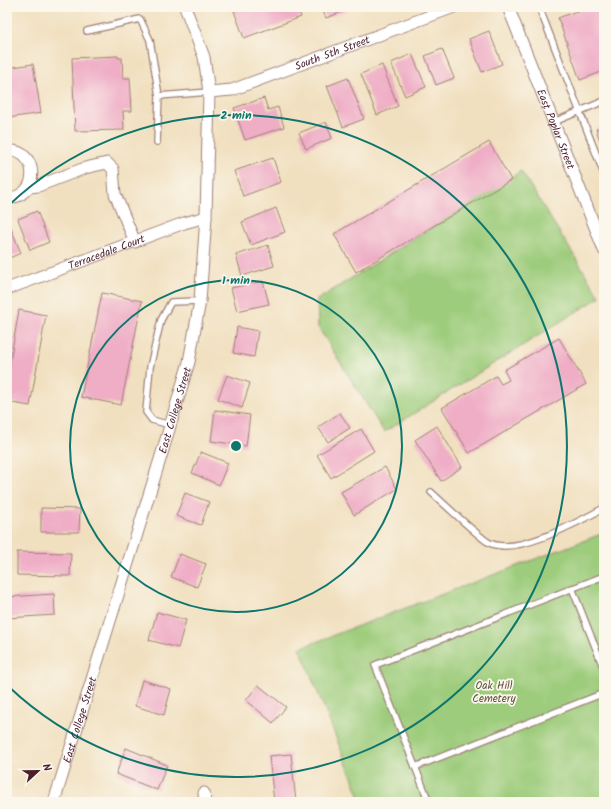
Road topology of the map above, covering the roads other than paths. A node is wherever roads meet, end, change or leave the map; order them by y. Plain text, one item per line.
1 (185, 7) edge
2 (454, 7) edge
3 (508, 7) edge
4 (539, 7) edge
5 (87, 31) dead end
6 (209, 92) junction
7 (159, 96) junction
8 (604, 100) edge
9 (580, 111) junction
10 (554, 122) junction
11 (157, 142) dead end
12 (7, 151) edge
13 (604, 174) edge
14 (29, 187) junction
15 (7, 198) edge
16 (206, 217) junction
17 (135, 242) junction
18 (604, 250) edge
19 (7, 289) edge
20 (200, 302) junction
21 (170, 425) junction
22 (431, 492) dead end
23 (604, 508) edge
24 (604, 576) edge
25 (572, 588) junction
26 (604, 669) edge
27 (604, 693) edge
28 (415, 767) junction
29 (54, 802) edge
30 (428, 802) edge

1 - 6 street, East College Street
2 - 6 street, South 5th Street
3 - 10 street, East Poplar Street
4 - 9 lane
5 - 7 lane
6 - 7 lane
6 - 16 street, East College Street
7 - 11 lane
8 - 9 lane
9 - 10 lane
9 - 13 lane
10 - 18 street, East Poplar Street
12 - 14 street
14 - 15 street
14 - 17 street
16 - 17 street, Terracedale Court
16 - 20 street, East College Street
17 - 19 street, Terracedale Court
20 - 21 street, East College Street
20 - 21 lane
21 - 29 street, East College Street
22 - 23 lane
24 - 25 lane
25 - 26 lane
25 - 28 lane
27 - 28 lane
28 - 30 lane

